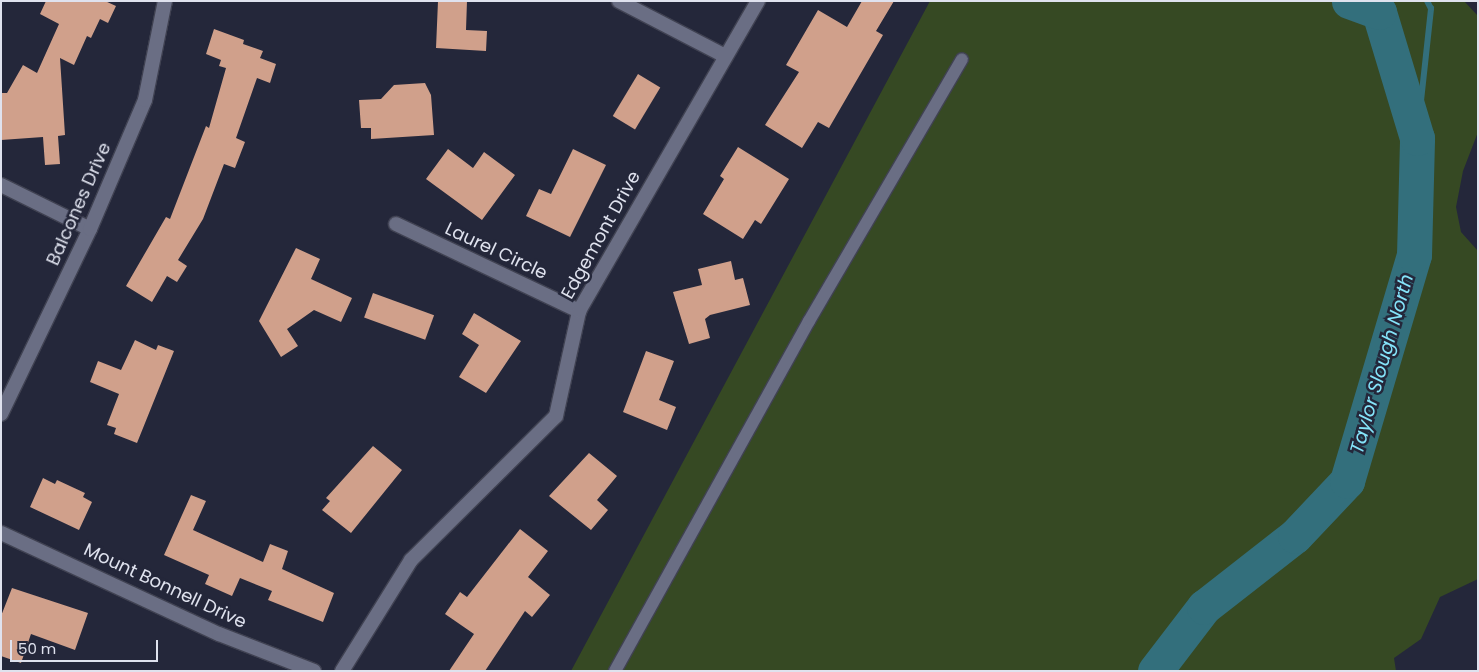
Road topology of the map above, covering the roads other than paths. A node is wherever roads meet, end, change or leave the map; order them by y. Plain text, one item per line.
1 (165, 1) edge
2 (619, 1) edge
3 (758, 1) edge
4 (725, 56) junction
5 (962, 59) dead end
6 (1, 185) edge
7 (396, 224) dead end
8 (90, 229) junction
9 (579, 311) junction
10 (1, 414) edge
11 (1, 533) edge
12 (314, 671) edge
13 (342, 671) edge
14 (615, 671) edge

1 - 8 street, Balcones Drive
2 - 4 street
3 - 4 street, Edgemont Drive
4 - 9 street, Edgemont Drive
5 - 14 lane
6 - 8 street
7 - 9 street, Laurel Circle
8 - 10 street, Balcones Drive
9 - 13 street, Edgemont Drive
11 - 12 street, Mount Bonnell Drive

